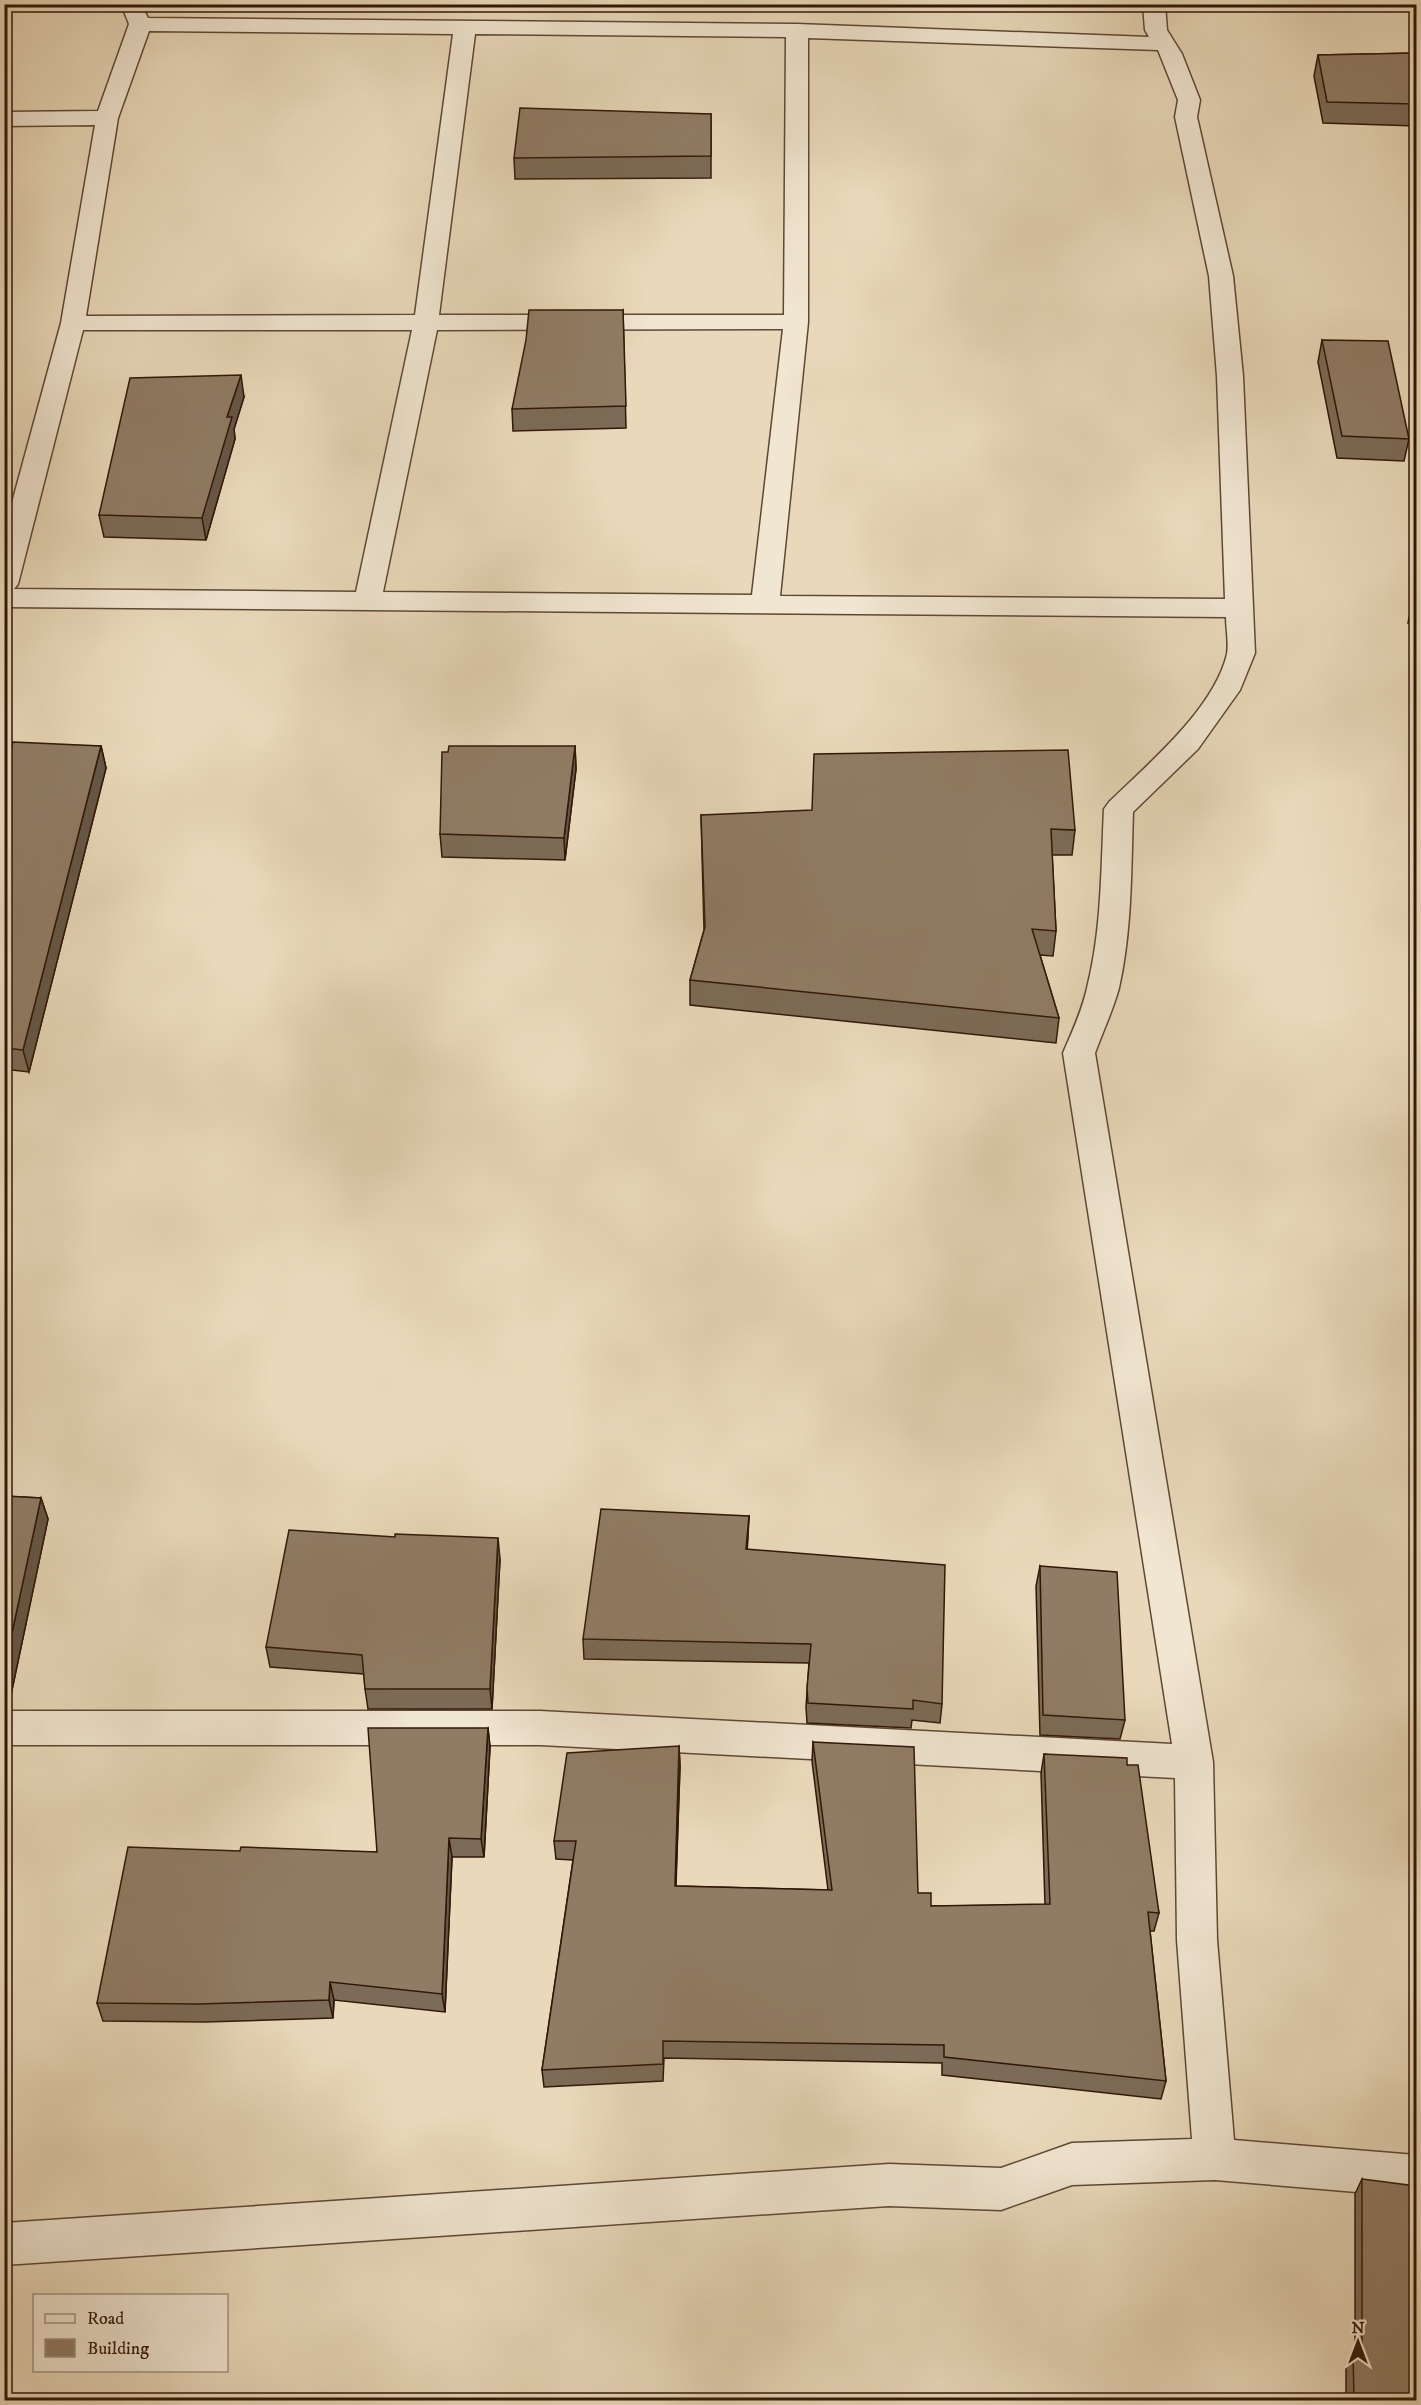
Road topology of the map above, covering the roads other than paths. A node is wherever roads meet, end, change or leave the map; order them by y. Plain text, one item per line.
1 (1154, 4) edge
2 (135, 14) edge
3 (465, 29) junction
4 (797, 31) junction
5 (1164, 44) junction
6 (107, 118) junction
7 (4, 119) edge
8 (796, 322) junction
9 (73, 323) junction
10 (426, 324) junction
11 (4, 584) edge
12 (4, 598) edge
13 (368, 601) junction
14 (765, 604) junction
15 (1241, 608) junction
16 (4, 1728) edge
17 (1194, 1762) junction
18 (1215, 2159) junction
19 (1416, 2176) edge
20 (4, 2244) edge

1 - 5 street
2 - 3 street
2 - 6 street
3 - 4 street
3 - 10 street
4 - 5 street
4 - 8 street
5 - 15 street
6 - 7 street
6 - 9 street
8 - 10 street
8 - 14 street
9 - 10 street
9 - 11 street
10 - 13 street
12 - 13 street
13 - 14 street
14 - 15 street
15 - 17 street
16 - 17 street
17 - 18 street
18 - 19 street
18 - 20 street

